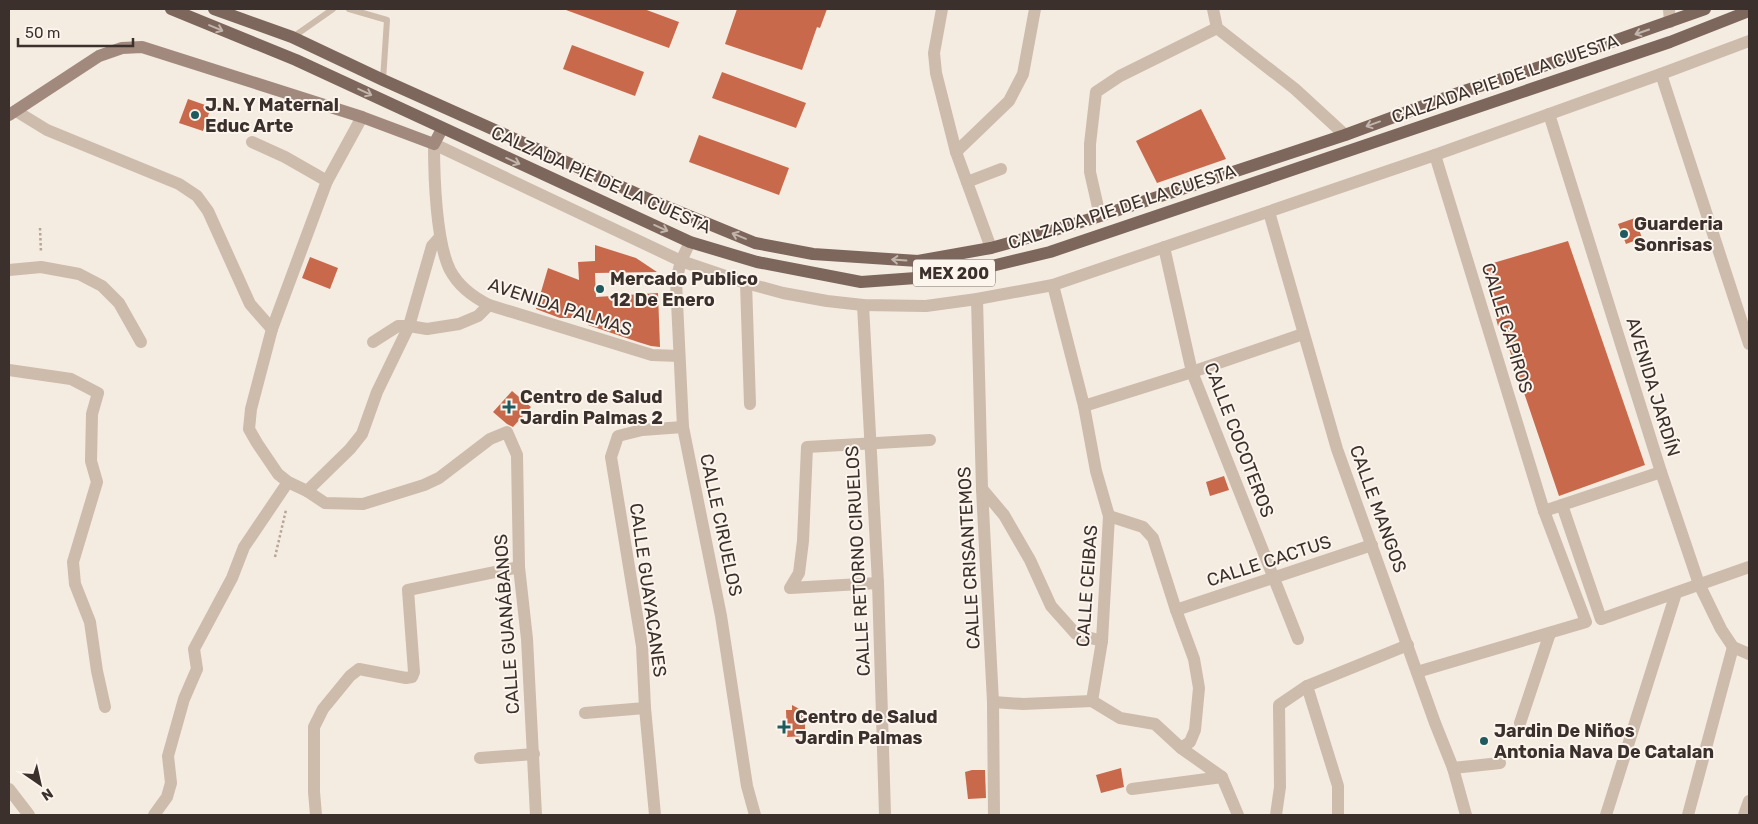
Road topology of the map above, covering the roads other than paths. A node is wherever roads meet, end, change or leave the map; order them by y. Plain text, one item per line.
1 (171, 9) edge
2 (214, 9) edge
3 (333, 9) edge
4 (349, 9) edge
5 (942, 9) edge
6 (1035, 9) edge
7 (1213, 9) edge
8 (1669, 9) edge
9 (1704, 9) edge
10 (1749, 11) edge
11 (1670, 22) junction
12 (1217, 28) junction
13 (292, 37) junction
14 (1749, 41) edge
15 (1661, 74) junction
16 (383, 80) junction
17 (12, 113) edge
18 (1550, 114) junction
19 (362, 117) junction
20 (442, 128) junction
21 (1345, 134) junction
22 (252, 142) dead end
23 (434, 144) junction
24 (956, 152) junction
25 (1435, 155) junction
26 (1001, 168) dead end
27 (327, 181) junction
28 (967, 182) junction
29 (1269, 212) junction
30 (1100, 216) junction
31 (440, 237) junction
32 (690, 242) junction
33 (1164, 247) junction
34 (991, 248) junction
35 (681, 261) junction
36 (9, 270) edge
37 (746, 283) junction
38 (1053, 285) junction
39 (977, 299) junction
40 (489, 305) junction
41 (863, 305) junction
42 (409, 326) junction
43 (272, 329) junction
44 (1303, 334) junction
45 (140, 342) dead end
46 (372, 342) dead end
47 (1749, 344) edge
48 (679, 356) junction
49 (9, 370) edge
50 (1192, 372) junction
51 (750, 404) dead end
52 (1084, 406) junction
53 (683, 427) junction
54 (930, 440) dead end
55 (870, 442) junction
56 (1661, 472) junction
57 (288, 482) junction
58 (982, 490) junction
59 (307, 491) junction
60 (1562, 505) junction
61 (1544, 511) junction
62 (1109, 516) junction
63 (1372, 545) junction
64 (519, 567) junction
65 (1749, 567) edge
66 (1275, 578) junction
67 (878, 583) junction
68 (1699, 584) junction
69 (1676, 593) junction
70 (1176, 610) junction
71 (1550, 634) junction
72 (1298, 639) dead end
73 (1102, 642) junction
74 (1408, 645) junction
75 (1733, 647) junction
76 (1749, 654) edge
77 (1417, 672) junction
78 (1307, 686) junction
79 (1092, 701) junction
80 (993, 702) junction
81 (105, 707) dead end
82 (645, 708) junction
83 (586, 713) dead end
84 (1520, 723) dead end
85 (1180, 748) junction
86 (534, 754) junction
87 (480, 758) dead end
88 (1500, 763) dead end
89 (1453, 768) junction
90 (1222, 777) junction
91 (9, 789) edge
92 (1132, 789) dead end
93 (1749, 801) edge
94 (1338, 814) edge
95 (29, 815) edge
96 (154, 815) edge
97 (316, 815) edge
98 (536, 815) edge
99 (655, 815) edge
100 (755, 815) edge
101 (885, 815) edge
102 (994, 815) edge
103 (1238, 815) edge
104 (1276, 815) edge
105 (1466, 815) edge
106 (1606, 815) edge
107 (1688, 815) edge
108 (1744, 815) edge

1 -> 20 main road, CALZADA PIE DE LA CUESTA / MEX 200
2 - 13 main road, CALZADA PIE DE LA CUESTA / MEX 200
3 - 13 lane
4 - 16 lane
5 - 24 street
6 - 24 street
7 - 12 street
8 - 11 street
9 - 11 main road, CALZADA PIE DE LA CUESTA / MEX 200
10 - 32 main road, CALZADA PIE DE LA CUESTA / MEX 200
11 -> 21 main road, CALZADA PIE DE LA CUESTA / MEX 200
12 - 21 street
12 - 30 street
13 - 16 main road, CALZADA PIE DE LA CUESTA / MEX 200
14 - 15 street
15 - 18 street
15 - 47 street
34 -> 16 main road, CALZADA PIE DE LA CUESTA / MEX 200
17 - 19 main road
17 - 43 street
18 - 25 street
18 - 56 street, AVENIDA JARDÍN
19 - 23 main road
19 - 27 street
20 - 23 main road, AVENIDA PALMAS
20 -> 32 main road, CALZADA PIE DE LA CUESTA / MEX 200
21 - 30 main road, CALZADA PIE DE LA CUESTA / MEX 200
22 - 27 street
23 - 31 street, AVENIDA PALMAS
23 - 35 street
24 - 28 street
25 - 29 street
25 - 61 street, CALLE CAPIROS
26 - 28 street
27 - 43 street
28 - 34 street
29 - 33 street
29 - 44 street, CALLE MANGOS
30 - 34 main road, CALZADA PIE DE LA CUESTA / MEX 200
31 - 40 street, AVENIDA PALMAS
31 - 42 street
32 - 35 street, CALLE CIRUELOS
33 - 38 street
33 - 50 street, CALLE COCOTEROS
35 - 37 street
35 - 48 street, CALLE CIRUELOS
36 - 45 street
37 - 41 street
37 - 51 street
38 - 39 street
38 - 52 street, CALLE CEIBAS
39 - 41 street
39 - 58 street, CALLE CRISANTEMOS
40 - 42 street
40 - 48 street, AVENIDA PALMAS
41 - 55 street, CALLE RETORNO CIRUELOS
42 - 46 street
42 - 59 street
43 - 57 street
44 - 50 street
44 - 63 street, CALLE MANGOS
48 - 53 street, CALLE CIRUELOS
49 - 81 street
50 - 52 street
50 - 66 street, CALLE COCOTEROS
52 - 62 street, CALLE CEIBAS
53 - 82 street, CALLE GUAYACANES
53 - 100 street, CALLE CIRUELOS
54 - 55 street
55 - 67 street, CALLE RETORNO CIRUELOS
55 - 67 street
56 - 60 street
56 - 68 street, AVENIDA JARDÍN
57 - 59 street
57 - 96 street
58 - 73 street
58 - 80 street, CALLE CRISANTEMOS
59 - 64 street, CALLE GUANÁBANOS
60 - 61 street
60 - 69 street
61 - 71 street, CALLE CAPIROS
62 - 70 street
62 - 73 street, CALLE CEIBAS
63 - 66 street, CALLE CACTUS
63 - 74 street, CALLE MANGOS
64 - 86 street, CALLE GUANÁBANOS
64 - 97 street
65 - 68 street
66 - 70 street, CALLE CACTUS
66 - 72 street, CALLE COCOTEROS
67 - 101 street, CALLE RETORNO CIRUELOS
68 - 69 street
68 - 75 street, AVENIDA JARDÍN
69 - 106 street
70 - 85 street
71 - 77 street
71 - 84 street
73 - 79 street, CALLE CEIBAS
74 - 77 street, CALLE MANGOS
74 - 78 street
75 - 76 street
75 - 107 street
77 - 89 street, CALLE MANGOS
78 - 94 street
78 - 104 street
79 - 80 street
79 - 85 street
80 - 102 street, CALLE CRISANTEMOS
82 - 83 street
82 - 99 street, CALLE GUAYACANES
85 - 90 street
86 - 87 street
86 - 98 street, CALLE GUANÁBANOS
88 - 89 street
89 - 105 street, CALLE MANGOS
90 - 92 street
90 - 103 street
91 - 95 street
93 - 108 street

